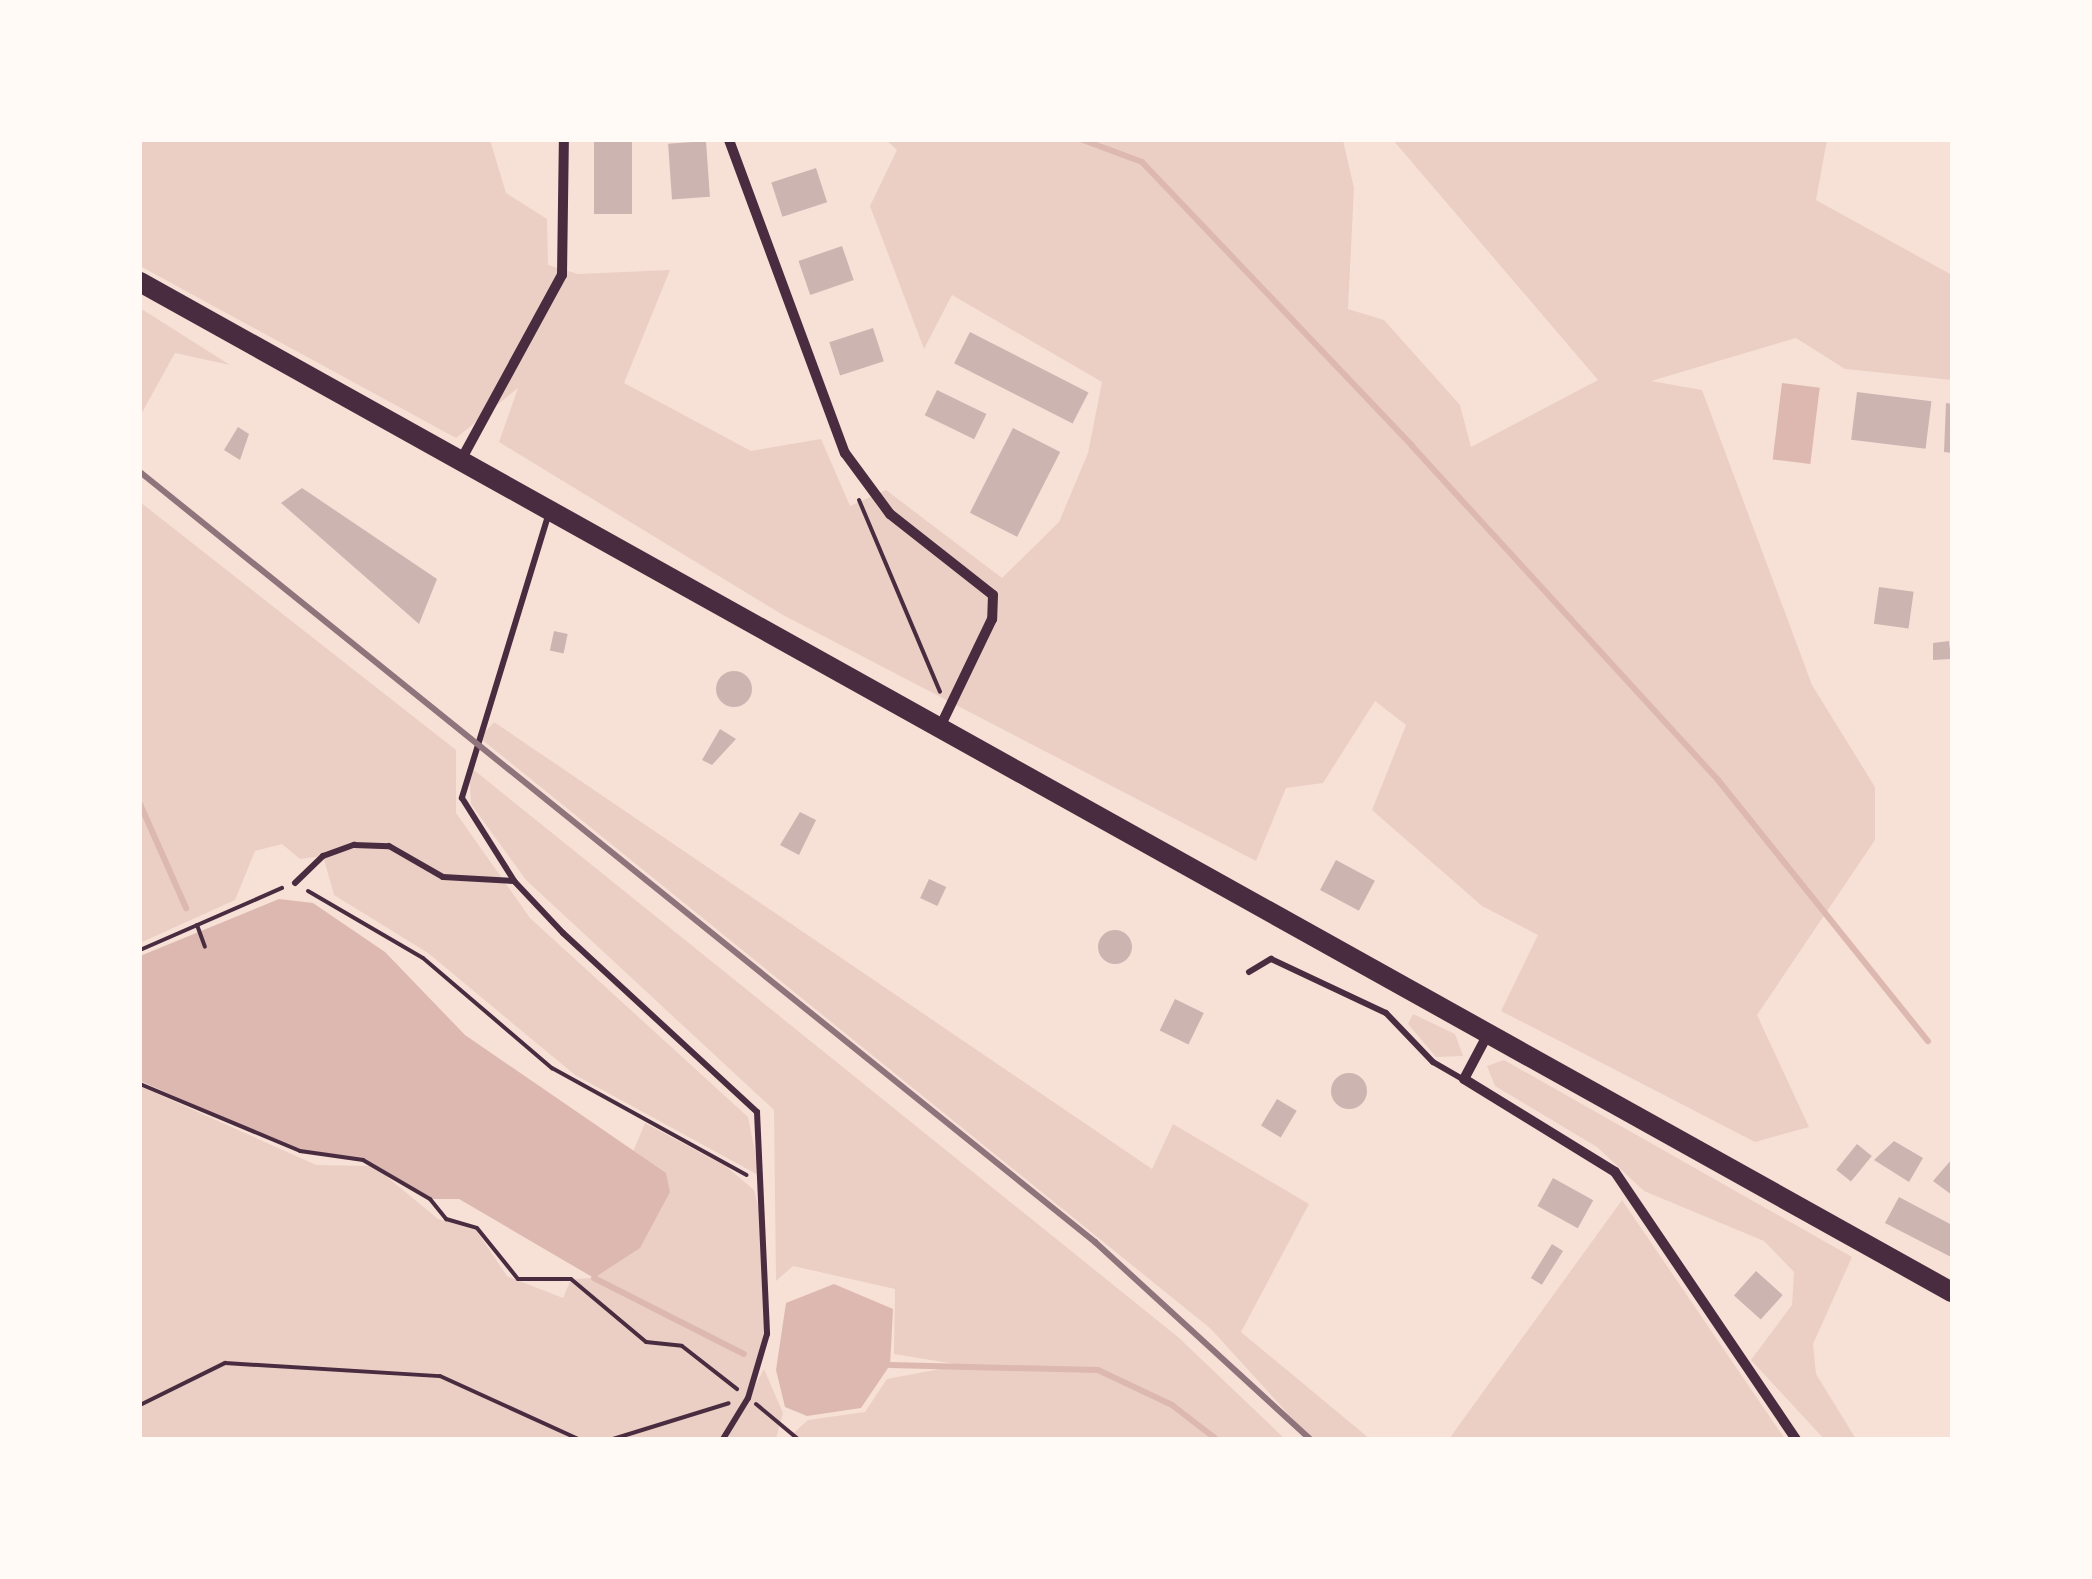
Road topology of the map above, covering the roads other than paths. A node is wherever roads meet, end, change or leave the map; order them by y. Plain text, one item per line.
1 (564, 140) edge
2 (729, 140) edge
3 (140, 282) edge
4 (460, 460) junction
5 (550, 510) junction
6 (940, 727) junction
7 (295, 882) road end
8 (515, 882) junction
9 (1249, 972) dead end
10 (1489, 1031) junction
11 (1464, 1080) junction
12 (1952, 1292) edge
13 (723, 1439) edge
14 (1796, 1439) edge

1 - 4 street
2 - 6 street
3 - 4 main road
4 - 5 main road
5 - 6 main road
5 - 8 lane
6 - 10 main road
7 - 8 lane
8 - 13 lane
9 - 11 lane
10 - 11 street
10 - 12 main road
11 - 14 street

